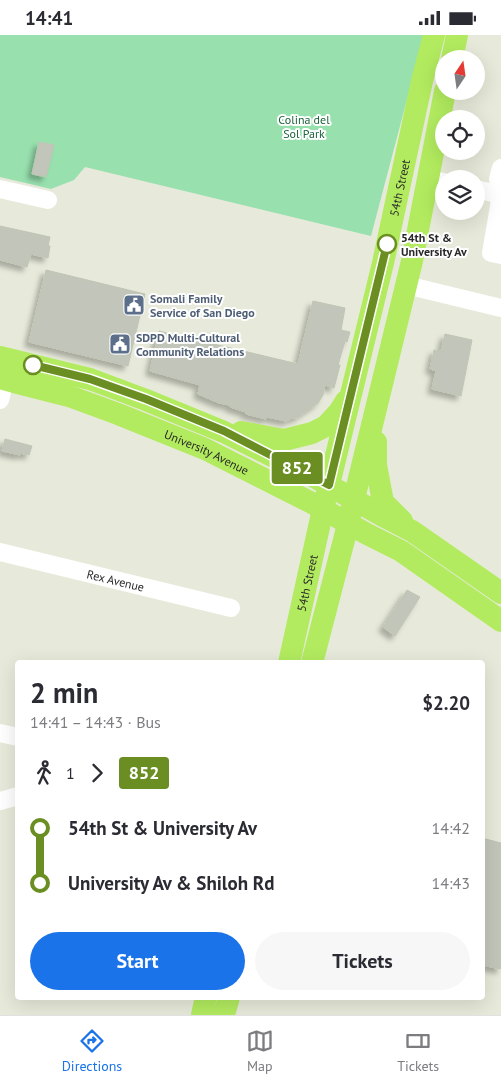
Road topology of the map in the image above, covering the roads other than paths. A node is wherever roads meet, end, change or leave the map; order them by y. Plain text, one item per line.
1 (434, 35) edge
2 (457, 35) edge
3 (454, 50) edge
4 (443, 100) edge
5 (501, 168) edge
6 (437, 170) edge
7 (435, 183) edge
8 (0, 189) edge
9 (485, 191) edge
10 (501, 195) edge
11 (48, 200) dead end
12 (496, 254) edge
13 (406, 285) junction
14 (501, 308) edge
15 (3, 374) edge
16 (352, 391) junction
17 (378, 401) junction
18 (224, 431) junction
19 (329, 485) junction
20 (354, 500) junction
21 (323, 509) junction
22 (348, 523) junction
23 (412, 531) junction
24 (0, 552) edge
25 (501, 593) edge
26 (232, 609) dead end
27 (501, 621) edge
28 (290, 660) edge
29 (313, 660) edge
30 (0, 733) edge
31 (15, 736) edge
32 (15, 797) edge
33 (0, 801) edge
34 (205, 1000) edge
35 (227, 1000) edge
36 (202, 1015) edge
37 (224, 1015) edge

1 - 16 main road, 54th Street
2 - 3 main road
4 - 6 main road, 54th Street
5 - 10 street
7 - 13 main road, 54th Street
8 - 11 street
9 - 10 street
10 - 12 street
13 - 14 street
13 - 17 main road, 54th Street
15 - 18 main road, University Avenue
15 - 21 main road, University Avenue
16 - 18 main road
16 - 19 main road, 54th Street
17 - 20 main road, 54th Street
17 - 23 main road
18 - 19 main road, University Avenue
19 - 20 main road, University Avenue
19 - 21 main road, 54th Street
20 - 22 main road, 54th Street
20 - 23 main road, University Avenue
21 - 22 main road, University Avenue
21 - 28 main road, 54th Street
22 - 27 main road, University Avenue
22 - 29 main road, 54th Street
23 - 25 main road, University Avenue
24 - 26 street, Rex Avenue
30 - 31 street
32 - 33 street
34 - 36 main road
35 - 37 main road

